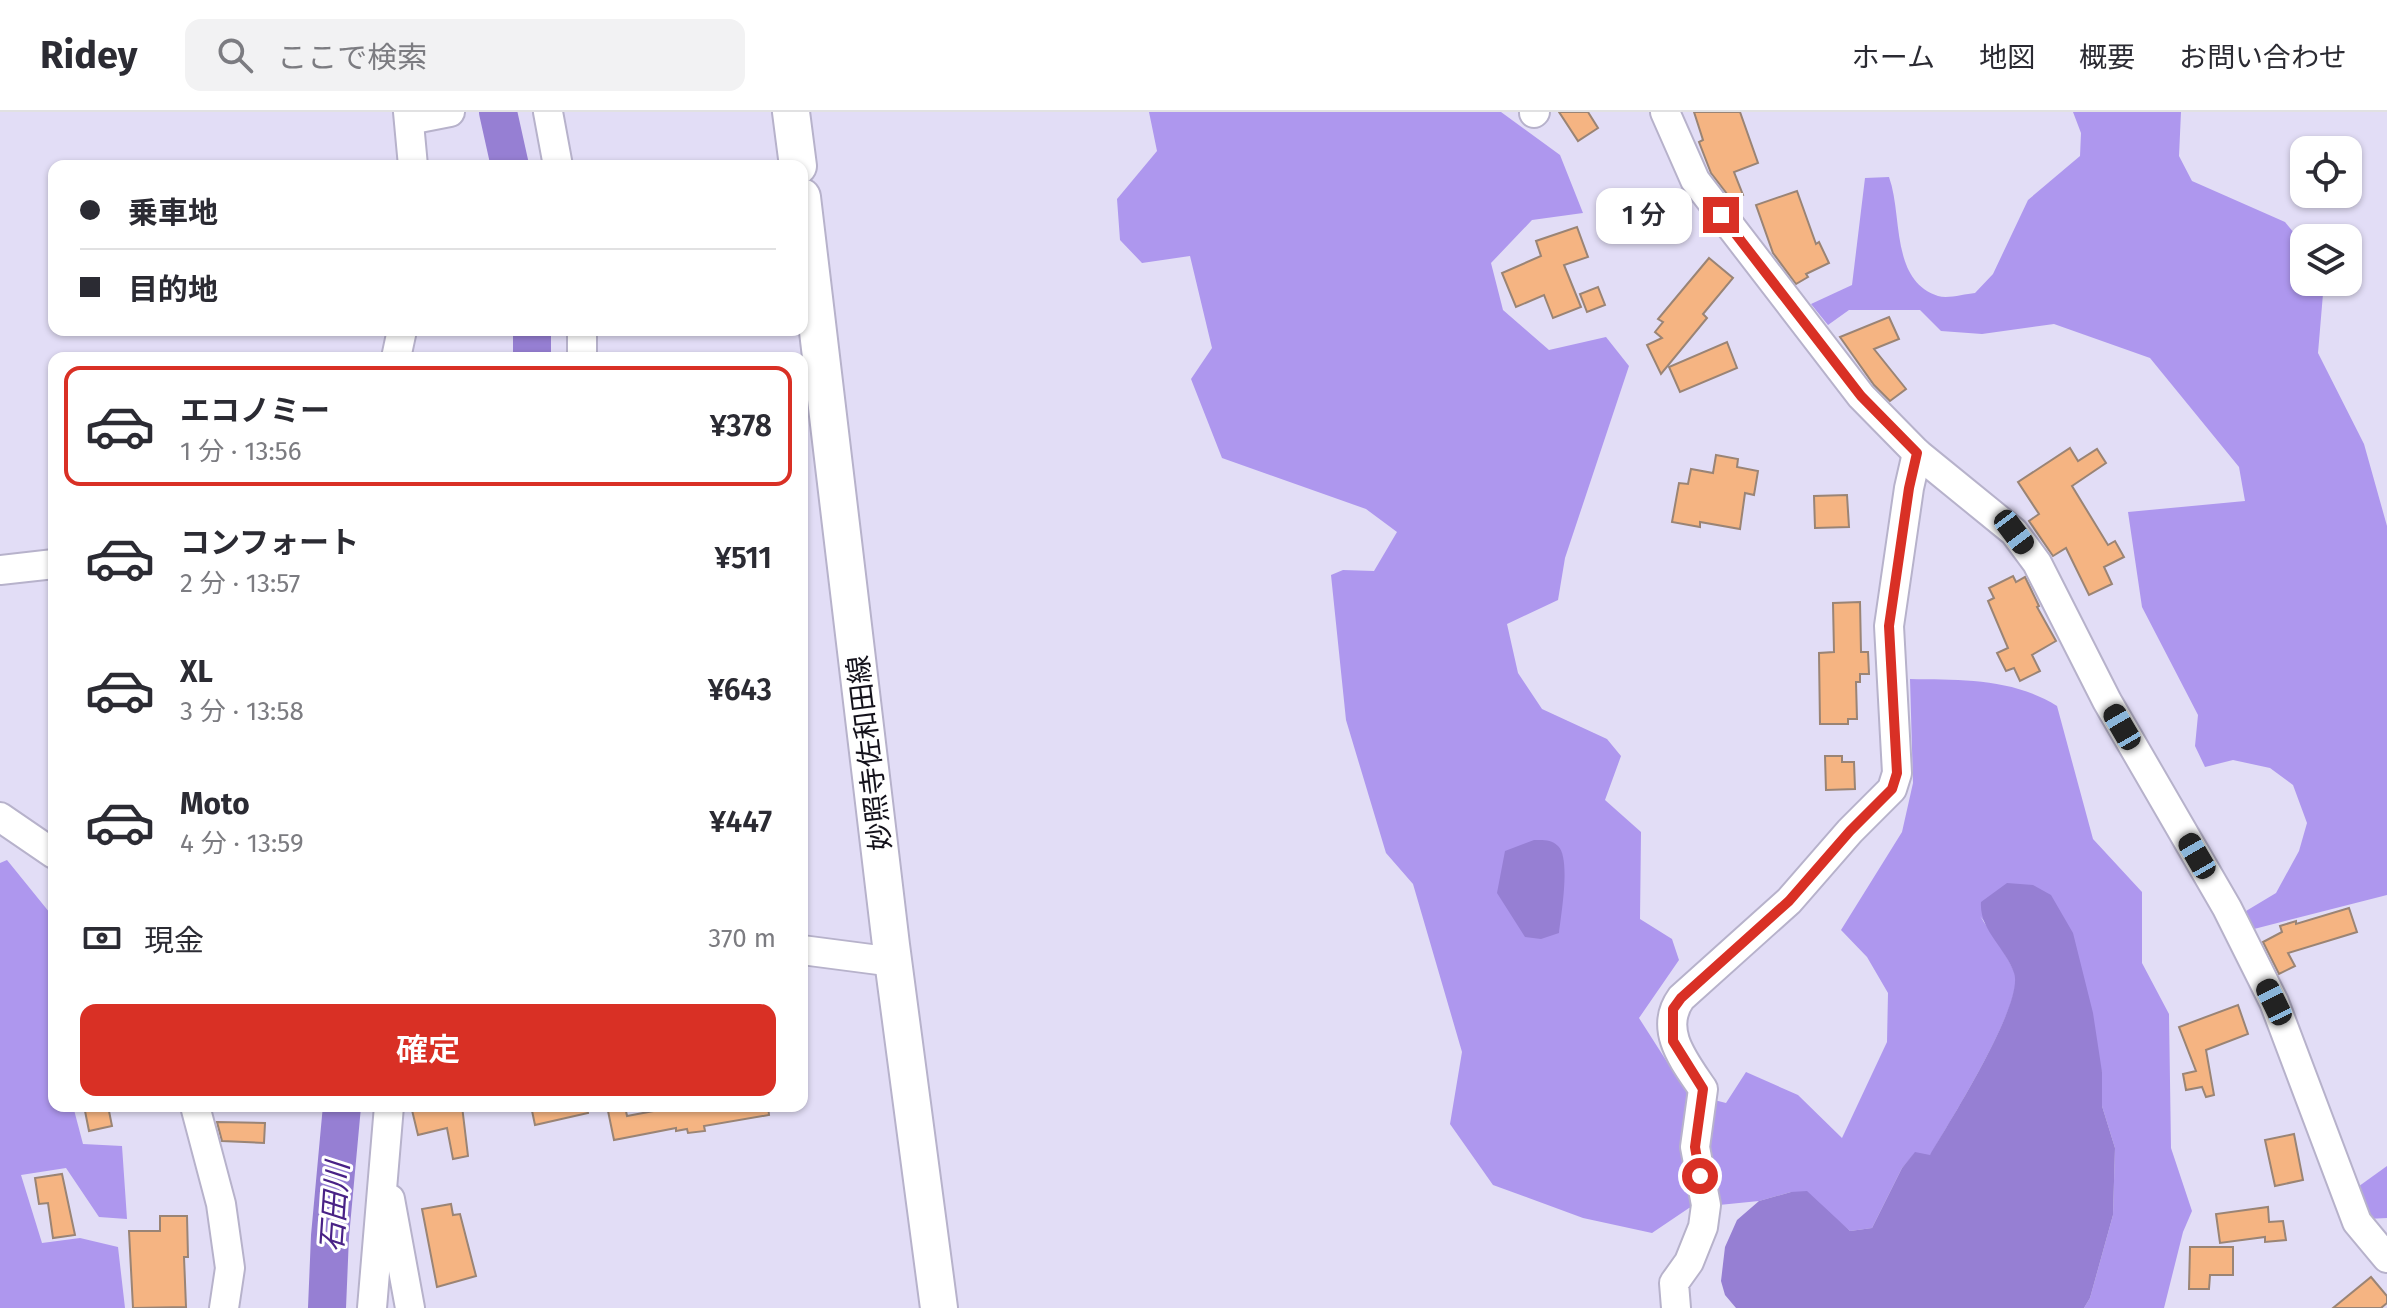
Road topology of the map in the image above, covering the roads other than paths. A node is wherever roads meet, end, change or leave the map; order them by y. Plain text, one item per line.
1 (449, 112) edge
2 (548, 112) edge
3 (791, 112) edge
4 (1665, 112) edge
5 (409, 116) edge
6 (413, 160) edge
7 (557, 160) edge
8 (797, 160) edge
9 (808, 247) edge
10 (1917, 453) junction
11 (48, 565) edge
12 (0, 570) edge
13 (0, 817) edge
14 (48, 850) edge
15 (808, 951) edge
16 (894, 962) junction
17 (197, 1112) edge
18 (388, 1112) edge
19 (383, 1166) junction
20 (2387, 1258) edge
21 (224, 1308) edge
22 (372, 1308) edge
23 (410, 1308) edge
24 (939, 1308) edge
25 (1676, 1308) edge

1 - 5 street
2 - 7 street
3 - 8 main road
4 - 10 street
5 - 6 street
9 - 16 main road, 妙照寺佐和田線
10 - 20 street
10 - 25 street
11 - 12 street
13 - 14 street
15 - 16 street
16 - 24 main road, 妙照寺佐和田線
17 - 21 street
18 - 19 street
19 - 22 street
19 - 23 street

